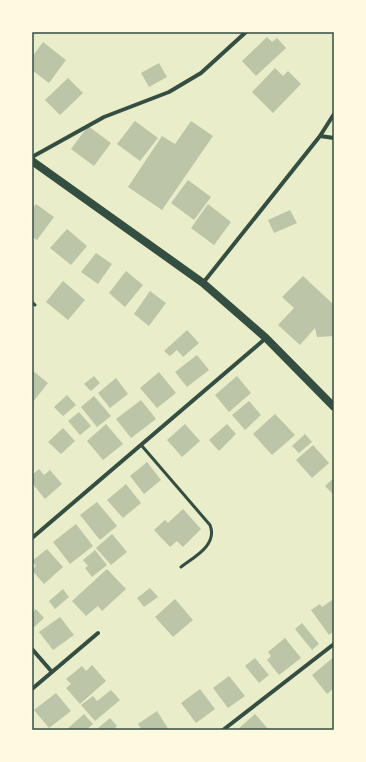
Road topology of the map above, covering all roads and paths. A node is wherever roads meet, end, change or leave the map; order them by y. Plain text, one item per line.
1 (246, 32) edge
2 (334, 114) edge
3 (320, 136) junction
4 (334, 138) edge
5 (32, 157) edge
6 (32, 161) edge
7 (203, 283) junction
8 (266, 338) junction
9 (334, 407) edge
10 (142, 446) junction
11 (32, 538) edge
12 (181, 567) dead end
13 (98, 633) dead end
14 (334, 644) edge
15 (32, 649) edge
16 (52, 672) junction
17 (32, 689) edge
18 (223, 730) edge

1 - 5 street
2 - 3 street
3 - 4 street
3 - 7 street
6 - 7 main road
7 - 8 main road
8 - 9 main road
8 - 10 street
10 - 11 street
10 - 12 lane
13 - 16 street
14 - 18 street
15 - 16 street
16 - 17 street

